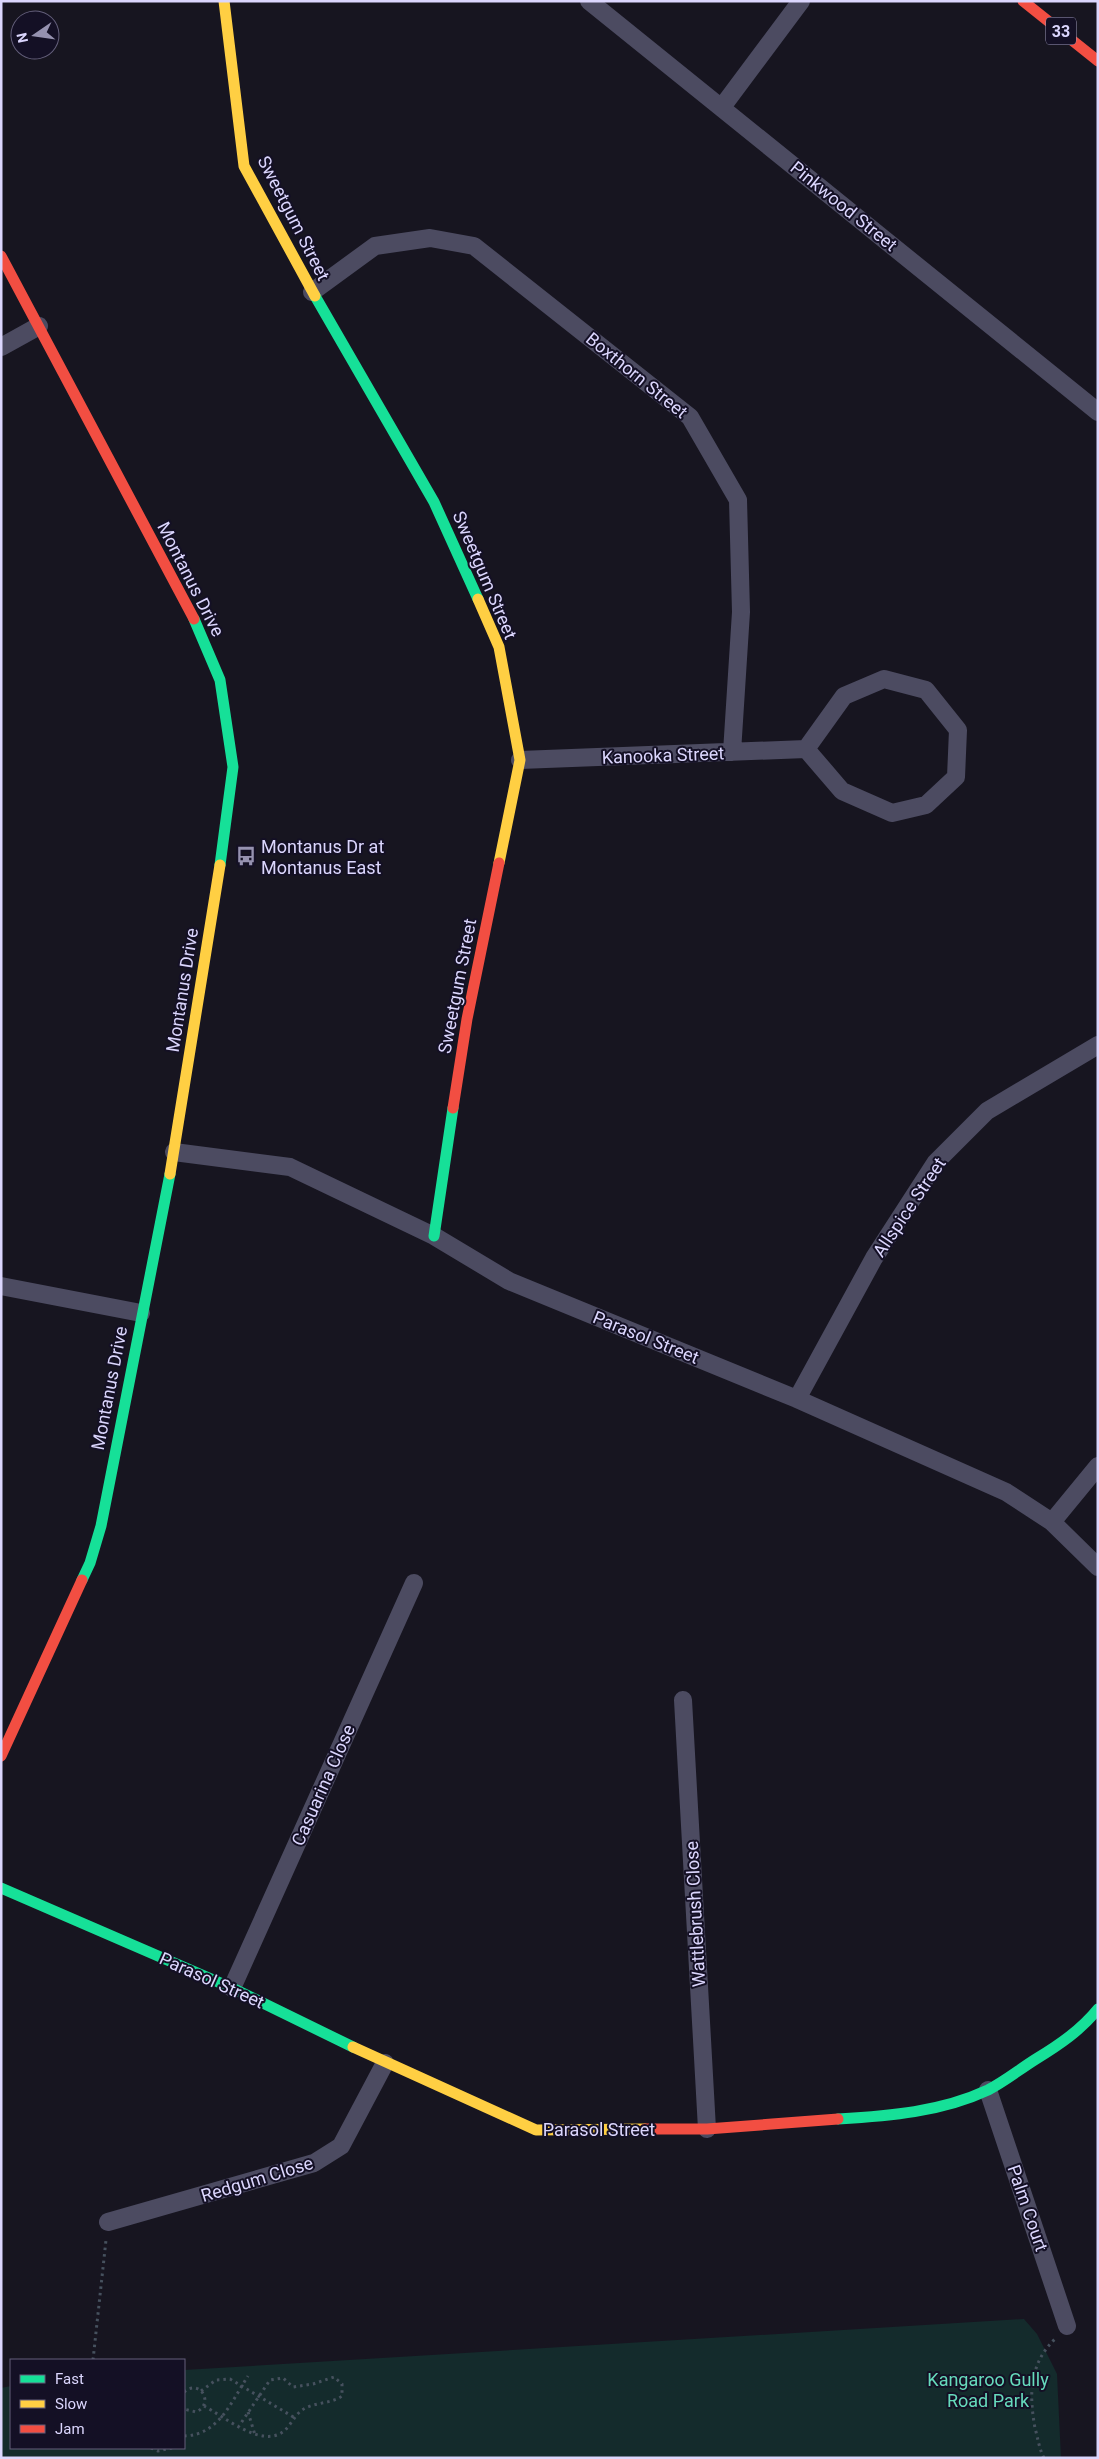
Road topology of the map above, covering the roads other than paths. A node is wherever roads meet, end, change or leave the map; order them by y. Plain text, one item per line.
1 (224, 1) edge
2 (590, 1) edge
3 (801, 1) edge
4 (1023, 1) edge
5 (1098, 61) edge
6 (722, 107) junction
7 (1, 256) edge
8 (312, 292) junction
9 (39, 326) junction
10 (1, 346) edge
11 (1098, 412) edge
12 (806, 749) junction
13 (732, 752) junction
14 (520, 760) junction
15 (1098, 1046) edge
16 (174, 1152) junction
17 (434, 1236) junction
18 (1, 1286) edge
19 (141, 1313) junction
20 (797, 1399) junction
21 (1098, 1466) edge
22 (1052, 1522) junction
23 (1098, 1567) edge
24 (414, 1583) dead end
25 (683, 1700) dead end
26 (8, 1721) edge
27 (1, 1756) edge
28 (1, 1888) edge
29 (232, 1988) junction
30 (1098, 2009) edge
31 (384, 2063) junction
32 (988, 2090) junction
33 (707, 2128) junction
34 (108, 2222) road end
35 (1068, 2326) road end

1 - 8 street, Sweetgum Street
2 - 6 street, Pinkwood Street
3 - 6 street
4 - 5 street, 33
6 - 11 street, Pinkwood Street
7 - 9 street, Montanus Drive
8 - 13 street, Boxthorn Street
8 - 14 street, Sweetgum Street
9 - 10 street
9 - 16 street, Montanus Drive
12 - 12 street
12 - 13 street, Kanooka Street
13 - 14 street, Kanooka Street
14 - 17 street, Sweetgum Street
15 - 20 street, Allspice Street
16 - 17 street, Parasol Street
16 - 19 street, Montanus Drive
17 - 20 street, Parasol Street
18 - 19 street
19 - 26 street, Montanus Drive
20 - 22 street, Parasol Street
21 - 22 street
22 - 23 street, Parasol Street
24 - 29 street, Casuarina Close
25 - 33 street, Wattlebrush Close
26 - 27 street, Montanus Drive
28 - 29 street, Parasol Street
29 - 31 street, Parasol Street
30 - 32 street, Parasol Street
31 - 33 street, Parasol Street
31 - 34 street, Redgum Close
32 - 33 street, Parasol Street
32 - 35 street, Palm Court

